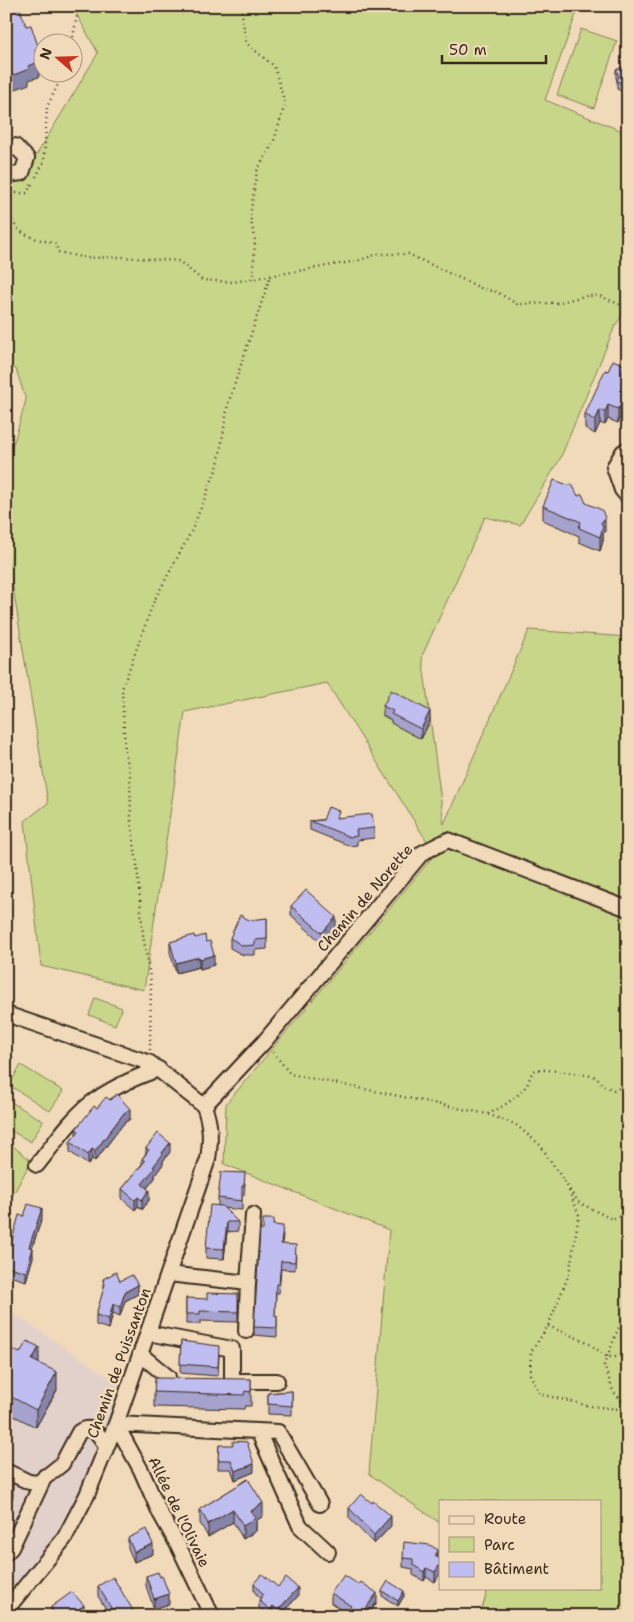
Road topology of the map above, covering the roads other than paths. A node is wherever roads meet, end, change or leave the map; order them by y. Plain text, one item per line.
1 (6, 149) edge
2 (6, 175) edge
3 (628, 449) edge
4 (628, 497) edge
5 (628, 909) edge
6 (6, 1014) edge
7 (154, 1066) junction
8 (204, 1106) junction
9 (37, 1165) dead end
10 (253, 1215) dead end
11 (168, 1274) junction
12 (248, 1283) junction
13 (246, 1331) dead end
14 (148, 1333) junction
15 (140, 1354) junction
16 (168, 1377) edge
17 (277, 1380) dead end
18 (116, 1424) junction
19 (259, 1433) junction
20 (106, 1447) junction
21 (6, 1471) edge
22 (46, 1476) junction
23 (320, 1504) dead end
24 (328, 1552) dead end
25 (6, 1553) edge
26 (6, 1610) edge
27 (212, 1616) edge

1 - 2 street
3 - 4 street
5 - 8 street, Chemin de Norette
6 - 7 street
7 - 8 street
7 - 9 street
8 - 11 street, Chemin de Puissanton
10 - 12 street
11 - 12 street
11 - 14 street, Chemin de Puissanton
12 - 13 street
14 - 15 street, Chemin de Puissanton
14 - 17 street
15 - 16 street
15 - 18 street, Chemin de Puissanton
18 - 19 street
18 - 20 street, Chemin de Puissanton
18 - 27 street, Allée de l'Olivaie
19 - 23 street
19 - 24 street
20 - 22 street
20 - 26 street, Chemin de Puissanton
21 - 22 street
22 - 25 street

